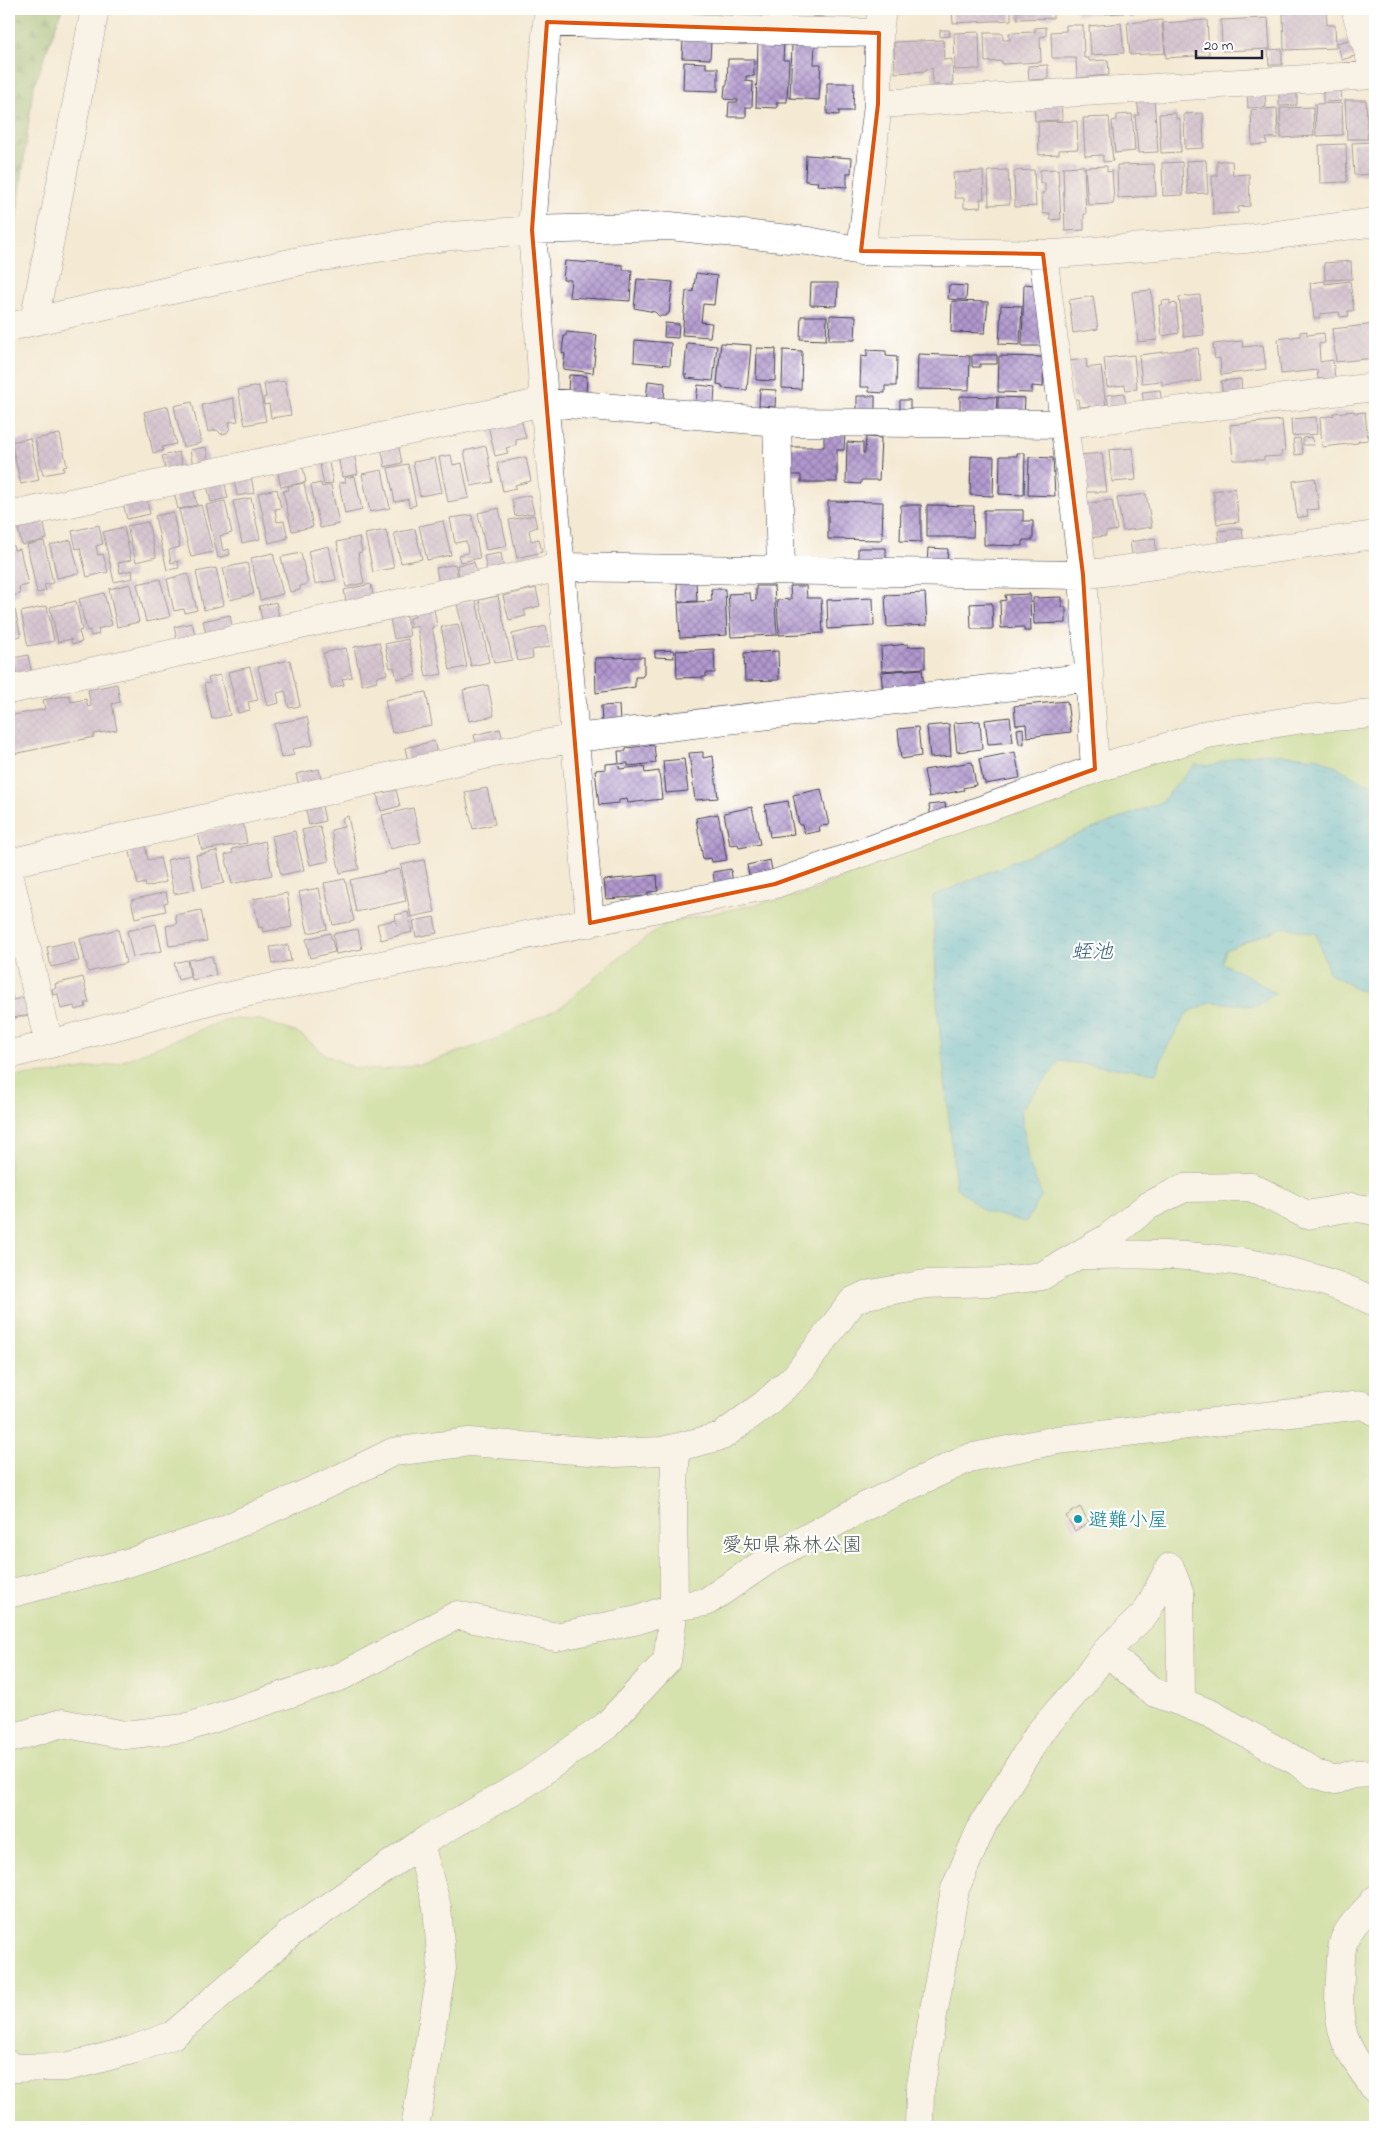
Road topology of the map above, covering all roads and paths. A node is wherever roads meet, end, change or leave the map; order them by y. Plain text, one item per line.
1 (95, 9) edge
2 (1355, 9) edge
3 (548, 15) edge
4 (739, 19) edge
5 (880, 21) edge
6 (1375, 74) edge
7 (878, 104) junction
8 (1375, 222) edge
9 (532, 230) junction
10 (861, 251) junction
11 (1043, 254) junction
12 (21, 324) edge
13 (1375, 387) edge
14 (544, 402) junction
15 (777, 422) junction
16 (1065, 424) junction
17 (9, 516) edge
18 (1375, 535) edge
19 (562, 567) junction
20 (781, 570) junction
21 (1083, 575) junction
22 (1090, 676) junction
23 (9, 690) edge
24 (1375, 714) edge
25 (576, 738) junction
26 (1095, 768) junction
27 (9, 863) edge
28 (9, 874) edge
29 (590, 923) junction
30 (49, 1044) junction
31 (9, 1055) edge
32 (1375, 1211) edge
33 (1079, 1254) junction
34 (1375, 1302) edge
35 (1375, 1411) edge
36 (676, 1448) junction
37 (9, 1594) edge
38 (674, 1607) junction
39 (1106, 1651) junction
40 (1181, 1702) junction
41 (9, 1739) edge
42 (1375, 1773) edge
43 (420, 1844) junction
44 (1375, 1900) edge
45 (9, 2065) edge
46 (1375, 2088) edge
47 (415, 2127) edge
48 (920, 2127) edge

1 - 12 street
2 - 6 street
3 - 4 street
3 - 9 street
4 - 5 street
5 - 7 street
6 - 7 street
7 - 10 street
8 - 11 street
9 - 10 street
9 - 12 street
9 - 14 street
10 - 11 street
11 - 16 street
13 - 16 street
14 - 15 street
14 - 17 street
14 - 19 street
15 - 16 street
15 - 20 street
16 - 21 street
18 - 21 street
19 - 20 street
19 - 23 street
19 - 25 street
20 - 21 street
21 - 22 street
22 - 25 street
22 - 26 street
24 - 26 street
25 - 27 street
25 - 29 street
26 - 29 street
28 - 30 street
29 - 30 street
30 - 31 street
32 - 33 street
33 - 34 street
33 - 36 street
35 - 38 street
36 - 37 street
36 - 38 street
38 - 41 street
38 - 43 street
39 - 40 street
39 - 40 street
39 - 48 street
40 - 42 street
43 - 45 street
43 - 47 street
44 - 46 street

